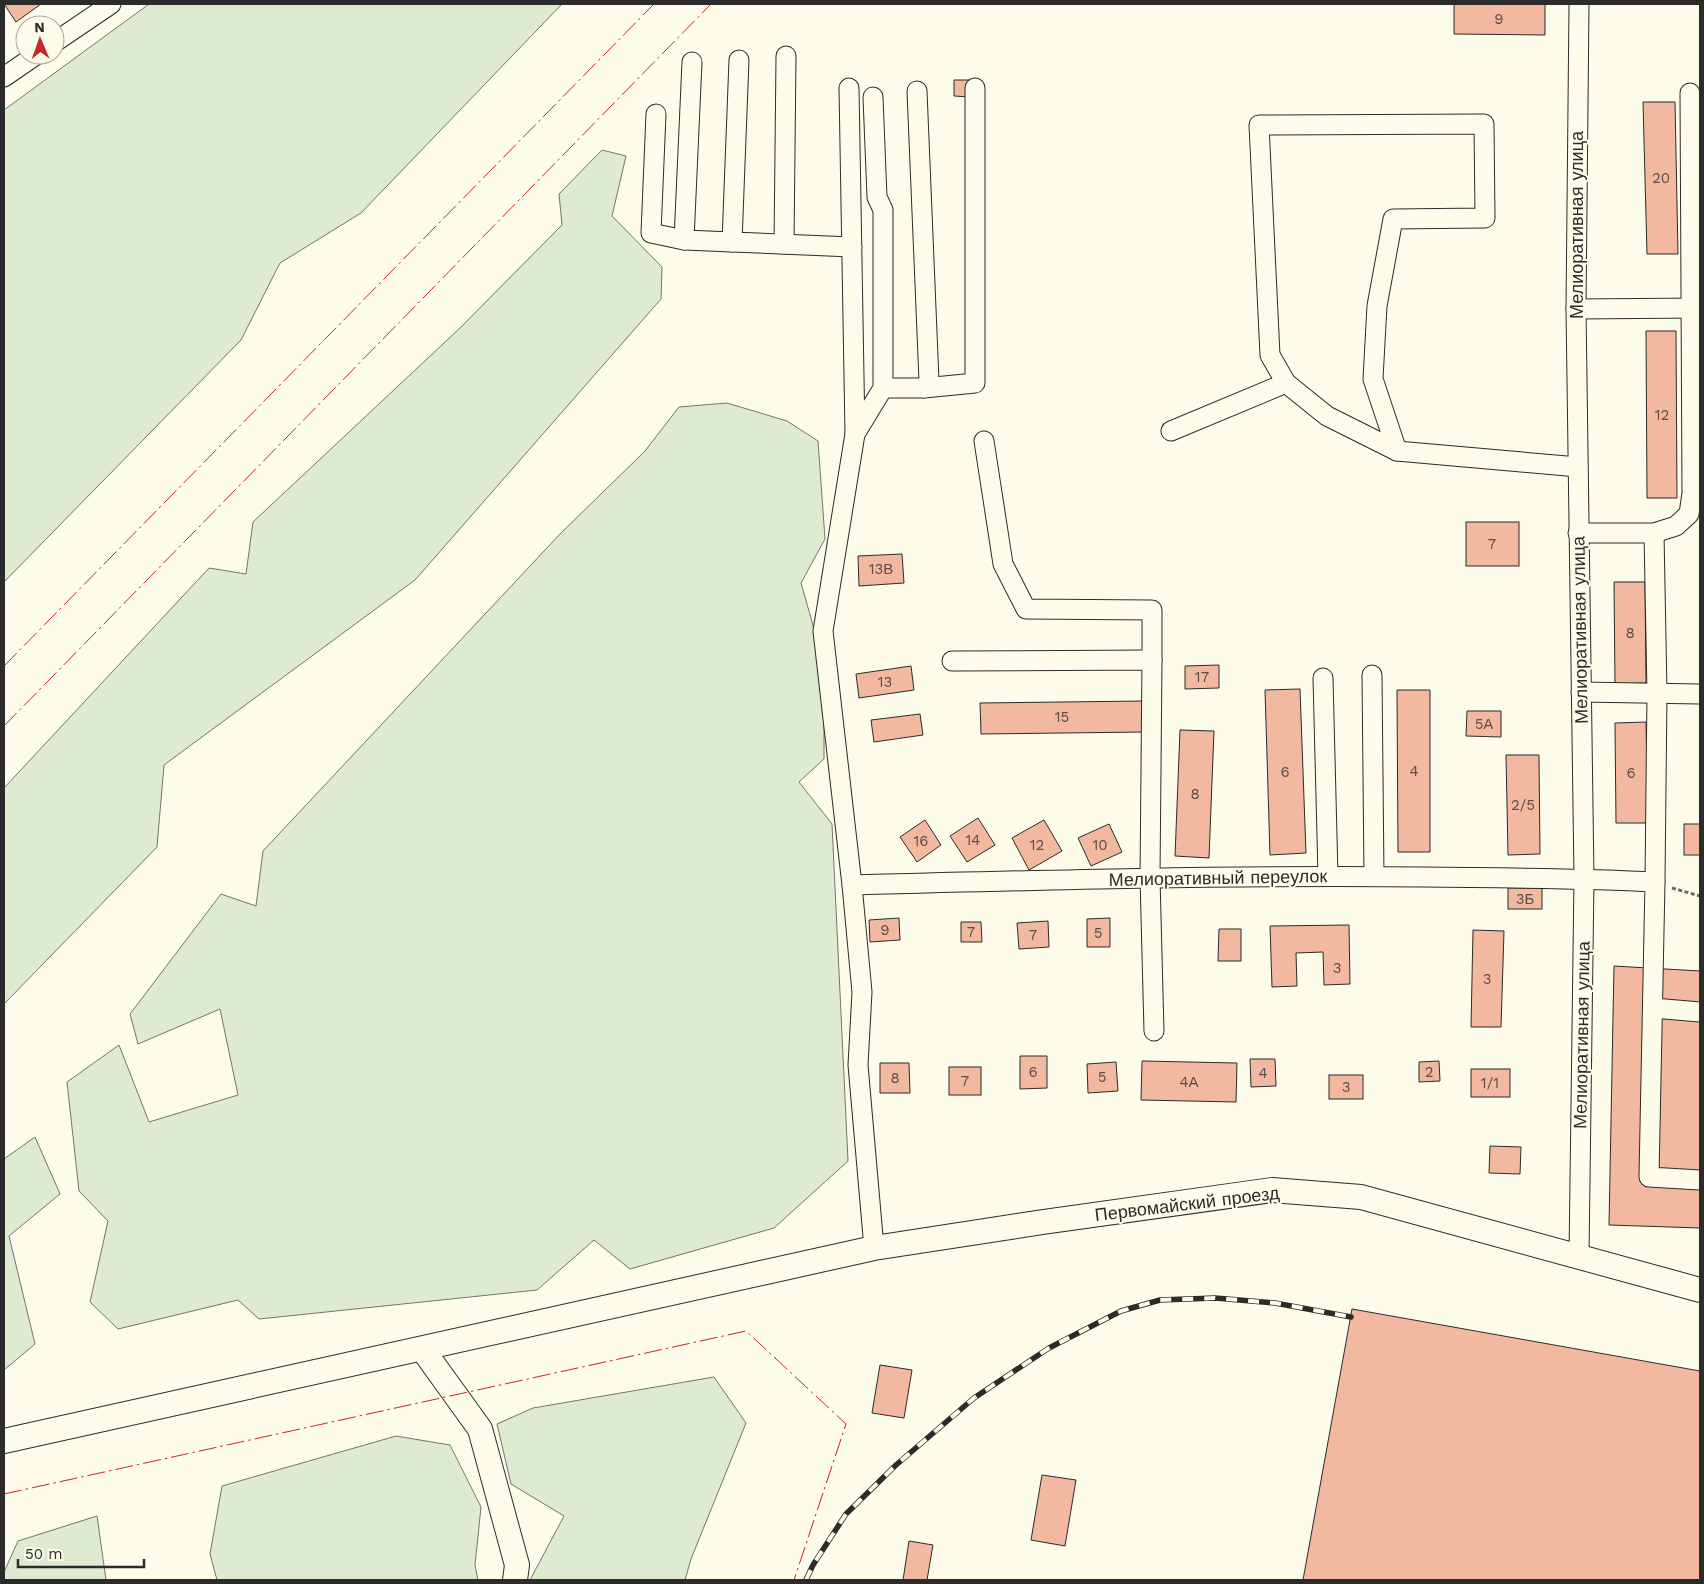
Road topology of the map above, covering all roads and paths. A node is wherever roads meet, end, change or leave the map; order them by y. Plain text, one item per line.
1 (111, 4) edge
2 (1579, 4) edge
3 (65, 35) edge
4 (786, 56) dead end
5 (739, 60) dead end
6 (692, 62) dead end
7 (21, 65) edge
8 (4, 77) edge
9 (849, 88) dead end
10 (975, 88) dead end
11 (917, 91) dead end
12 (1690, 93) dead end
13 (873, 97) dead end
14 (656, 114) dead end
15 (684, 240) junction
16 (732, 242) junction
17 (784, 244) junction
18 (852, 247) junction
19 (1576, 308) junction
20 (1695, 309) edge
21 (1286, 383) junction
22 (882, 388) junction
23 (924, 388) junction
24 (1171, 431) dead end
25 (855, 434) junction
26 (984, 441) dead end
27 (1397, 451) junction
28 (1578, 467) junction
29 (1696, 493) edge
30 (1578, 533) junction
31 (1654, 533) junction
32 (1152, 660) junction
33 (952, 661) dead end
34 (1372, 675) dead end
35 (1323, 678) dead end
36 (1581, 692) junction
37 (1657, 693) junction
38 (1700, 694) edge
39 (1328, 876) junction
40 (1374, 876) junction
41 (1150, 878) junction
42 (1584, 878) junction
43 (1655, 882) junction
44 (852, 885) junction
45 (1700, 896) edge
46 (1652, 1008) junction
47 (1700, 1012) edge
48 (1154, 1031) dead end
49 (1700, 1180) edge
50 (874, 1248) junction
51 (1579, 1256) junction
52 (1700, 1290) edge
53 (423, 1350) junction
54 (4, 1442) edge
55 (515, 1580) edge

1 - 3 street
2 - 19 street, Мелиоративная улица
4 - 17 street
5 - 16 street
6 - 15 street
7 - 8 street
9 - 18 street
10 - 23 street
11 - 23 street
12 - 20 street
13 - 22 street
14 - 15 street
15 - 16 street
16 - 17 street
17 - 18 street
18 - 25 street
19 - 20 street
19 - 28 street, Мелиоративная улица
20 - 29 street
21 - 24 street
21 - 27 street
21 - 27 street
22 - 23 street
22 - 25 street
25 - 44 street
26 - 32 street
27 - 28 street
28 - 30 street, Мелиоративная улица
29 - 31 street
30 - 31 street
30 - 36 street, Мелиоративная улица
31 - 37 street
32 - 33 street
32 - 41 street
34 - 40 street
35 - 39 street
36 - 37 street
36 - 42 street, Мелиоративная улица
37 - 38 street
37 - 43 street
39 - 40 street, Мелиоративный переулок
39 - 41 street, Мелиоративный переулок
40 - 42 street, Мелиоративный переулок
41 - 44 street, Мелиоративный переулок
41 - 48 street
42 - 43 street, Мелиоративный переулок
42 - 51 street, Мелиоративная улица
43 - 45 path
43 - 46 street
44 - 50 street
46 - 47 street
46 - 49 street
50 - 51 main road, Первомайский проезд
50 - 53 main road, Первомайский проезд
51 - 52 main road, Первомайский проезд
53 - 54 main road, Первомайский проезд
53 - 55 main road

